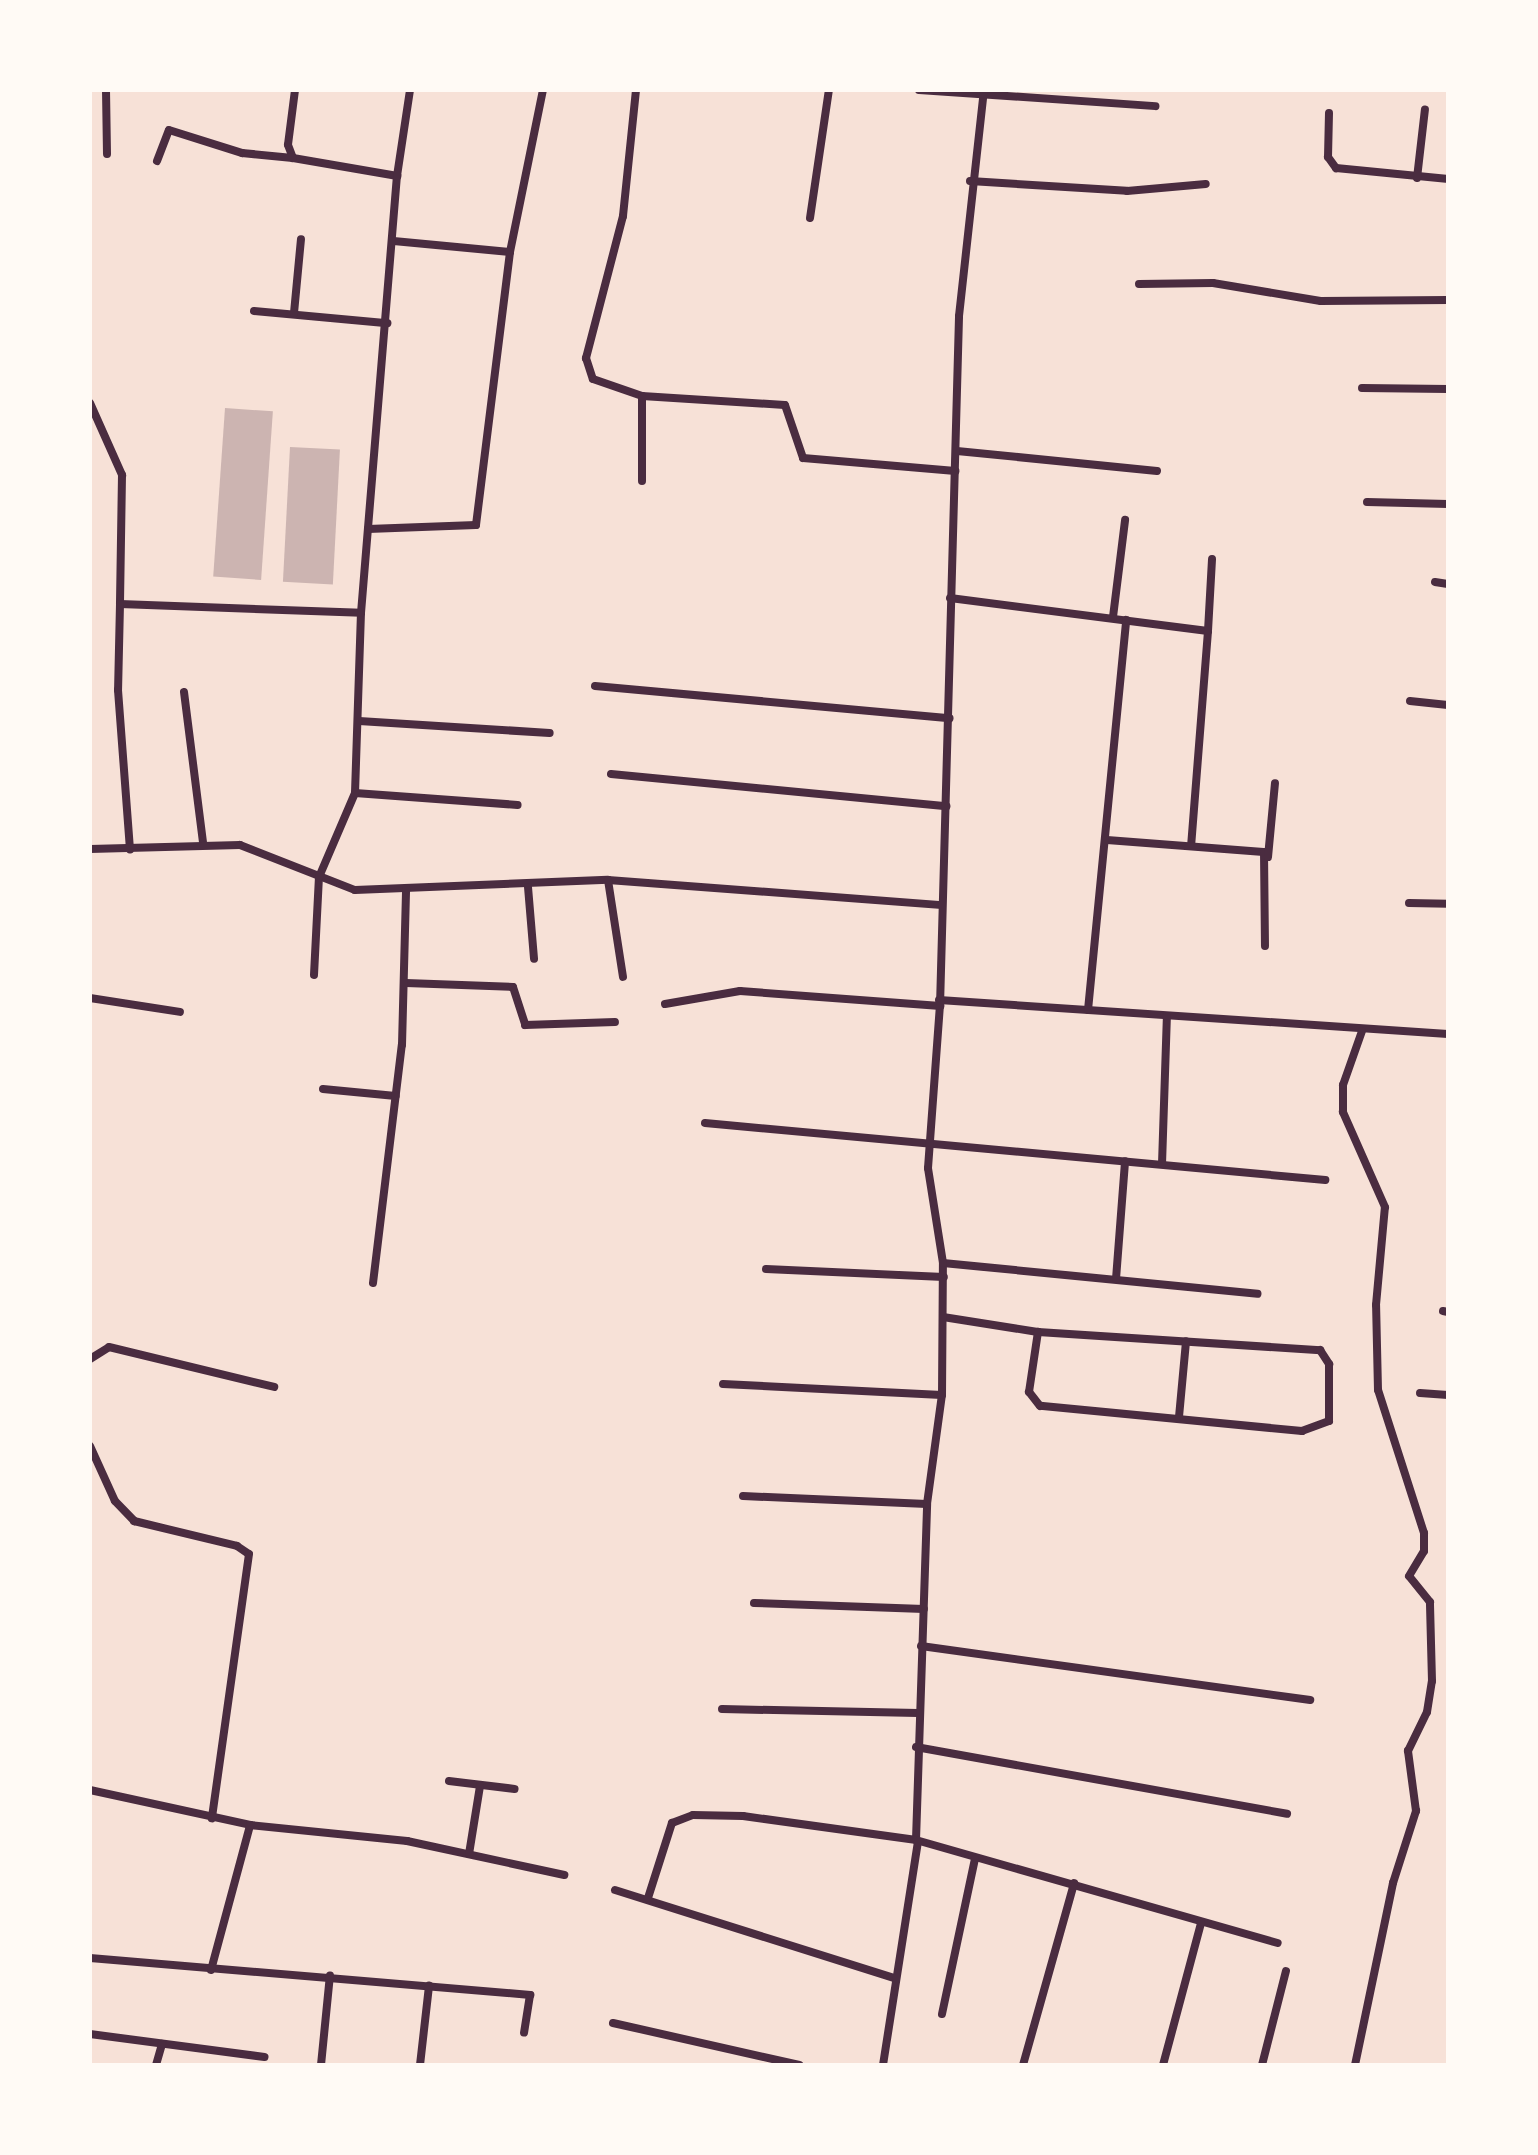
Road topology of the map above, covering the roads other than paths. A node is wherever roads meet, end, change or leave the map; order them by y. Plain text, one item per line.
1 (106, 90) edge
2 (295, 90) edge
3 (410, 90) edge
4 (543, 90) edge
5 (636, 90) edge
6 (829, 90) edge
7 (919, 90) edge
8 (983, 94) edge
9 (1155, 106) dead end
10 (1425, 109) dead end
11 (1329, 113) dead end
12 (107, 154) dead end
13 (293, 158) junction
14 (157, 162) dead end
15 (397, 176) junction
16 (1417, 178) junction
17 (1448, 179) edge
18 (970, 181) junction
19 (1206, 184) dead end
20 (810, 218) dead end
21 (301, 239) dead end
22 (394, 241) junction
23 (510, 252) junction
24 (1139, 284) dead end
25 (1448, 300) edge
26 (254, 310) dead end
27 (294, 313) junction
28 (387, 323) junction
29 (1362, 388) dead end
30 (1448, 388) edge
31 (642, 396) junction
32 (90, 403) edge
33 (957, 451) junction
34 (954, 471) junction
35 (1157, 472) dead end
36 (642, 480) dead end
37 (1368, 502) dead end
38 (1448, 504) edge
39 (1125, 520) dead end
40 (368, 529) junction
41 (1212, 559) dead end
42 (1435, 582) dead end
43 (1448, 584) edge
44 (950, 598) junction
45 (120, 604) junction
46 (361, 614) junction
47 (1112, 617) junction
48 (1126, 620) junction
49 (1208, 631) junction
50 (595, 686) dead end
51 (184, 692) dead end
52 (1410, 701) dead end
53 (1448, 705) edge
54 (950, 718) junction
55 (359, 721) junction
56 (550, 733) dead end
57 (611, 774) dead end
58 (1275, 783) dead end
59 (355, 793) junction
60 (518, 805) dead end
61 (946, 806) junction
62 (1106, 840) junction
63 (203, 842) junction
64 (1191, 845) junction
65 (90, 850) edge
66 (130, 850) junction
67 (1268, 858) junction
68 (319, 876) junction
69 (608, 880) junction
70 (528, 887) junction
71 (406, 888) junction
72 (1409, 903) dead end
73 (1448, 904) edge
74 (942, 906) junction
75 (1265, 946) dead end
76 (534, 959) dead end
77 (314, 975) dead end
78 (624, 977) dead end
79 (406, 983) junction
80 (90, 998) edge
81 (939, 1003) junction
82 (664, 1004) dead end
83 (1088, 1010) junction
84 (180, 1012) dead end
85 (1167, 1016) junction
86 (614, 1022) dead end
87 (1362, 1030) junction
88 (1448, 1034) edge
89 (324, 1089) dead end
90 (396, 1096) junction
91 (705, 1123) dead end
92 (930, 1140) junction
93 (1125, 1161) junction
94 (1162, 1164) junction
95 (1325, 1180) dead end
96 (944, 1263) junction
97 (766, 1269) dead end
98 (944, 1277) junction
99 (1116, 1280) junction
100 (373, 1283) dead end
101 (1257, 1294) dead end
102 (942, 1318) junction
103 (1038, 1332) junction
104 (1186, 1341) junction
105 (90, 1359) edge
106 (723, 1384) dead end
107 (274, 1387) dead end
108 (1420, 1393) dead end
109 (1448, 1394) edge
110 (942, 1395) junction
111 (1179, 1418) junction
112 (90, 1446) edge
113 (743, 1496) dead end
114 (927, 1504) junction
115 (754, 1602) dead end
116 (924, 1609) junction
117 (921, 1646) junction
118 (1310, 1700) dead end
119 (722, 1709) dead end
120 (918, 1713) junction
121 (916, 1746) junction
122 (449, 1781) dead end
123 (480, 1786) junction
124 (515, 1789) dead end
125 (90, 1790) edge
126 (1286, 1814) dead end
127 (212, 1818) junction
128 (250, 1825) junction
129 (917, 1841) junction
130 (469, 1854) junction
131 (976, 1859) junction
132 (564, 1875) dead end
133 (1074, 1883) junction
134 (615, 1890) dead end
135 (648, 1898) junction
136 (1201, 1923) junction
137 (1278, 1943) dead end
138 (90, 1958) edge
139 (212, 1970) junction
140 (1286, 1971) dead end
141 (330, 1974) junction
142 (894, 1978) junction
143 (430, 1986) junction
144 (942, 2014) dead end
145 (613, 2022) dead end
146 (524, 2033) dead end
147 (90, 2034) edge
148 (162, 2044) junction
149 (264, 2056) dead end
150 (156, 2065) edge
151 (321, 2065) edge
152 (420, 2065) edge
153 (799, 2065) edge
154 (883, 2065) edge
155 (1023, 2065) edge
156 (1164, 2065) edge
157 (1262, 2065) edge
158 (1355, 2065) edge

1 - 12 street
2 - 13 street
3 - 15 street
4 - 23 street
5 - 31 street
6 - 20 street
7 - 8 street
8 - 9 street
8 - 18 street
10 - 16 street
11 - 16 street
13 - 14 street
13 - 15 street
15 - 22 street
16 - 17 street
18 - 19 street
18 - 33 street
21 - 27 street
22 - 23 street
22 - 28 street
23 - 40 street
24 - 25 street
26 - 27 street
27 - 28 street
28 - 40 street
29 - 30 street
31 - 34 street
31 - 36 street
32 - 45 street
33 - 34 street
33 - 35 street
34 - 44 street
37 - 38 street
39 - 47 street
40 - 46 street
41 - 49 street
42 - 43 street
44 - 47 street
44 - 54 street
45 - 46 street
45 - 66 street
46 - 55 street
47 - 48 street
48 - 49 street
48 - 62 street
49 - 64 street
50 - 54 street
51 - 63 street
52 - 53 street
54 - 61 street
55 - 56 street
55 - 59 street
57 - 61 street
58 - 67 street
59 - 60 street
59 - 68 street
61 - 74 street
62 - 64 street
62 - 83 street
63 - 66 street
63 - 68 street
64 - 67 street
65 - 66 street
67 - 75 street
68 - 71 street
68 - 77 street
69 - 70 street
69 - 74 street
69 - 78 street
70 - 71 street
70 - 76 street
71 - 79 street
72 - 73 street
74 - 81 street
79 - 86 street
79 - 90 street
80 - 84 street
81 - 82 street
81 - 83 street
81 - 92 street
83 - 85 street
85 - 87 street
85 - 94 street
87 - 88 street
87 - 158 street
89 - 90 street
90 - 100 street
91 - 92 street
92 - 93 street
92 - 96 street
93 - 94 street
93 - 99 street
94 - 95 street
96 - 98 street
96 - 99 street
97 - 98 street
98 - 102 street
99 - 101 street
102 - 103 street
102 - 110 street
103 - 104 street
103 - 111 street
104 - 111 street
104 - 111 street
105 - 107 street
106 - 110 street
108 - 109 street
110 - 114 street
112 - 127 street
113 - 114 street
114 - 116 street
115 - 116 street
116 - 117 street
117 - 118 street
117 - 120 street
119 - 120 street
120 - 121 street
121 - 126 street
121 - 129 street
122 - 123 street
123 - 124 street
123 - 130 street
125 - 127 street
127 - 128 street
128 - 130 street
128 - 139 street
129 - 131 street
129 - 135 street
129 - 142 street
130 - 132 street
131 - 133 street
131 - 144 street
133 - 136 street
133 - 155 street
134 - 135 street
135 - 142 street
136 - 137 street
136 - 156 street
138 - 139 street
139 - 141 street
140 - 157 street
141 - 143 street
141 - 151 street
142 - 154 street
143 - 146 street
143 - 152 street
145 - 153 street
147 - 148 street
148 - 149 street
148 - 150 street

